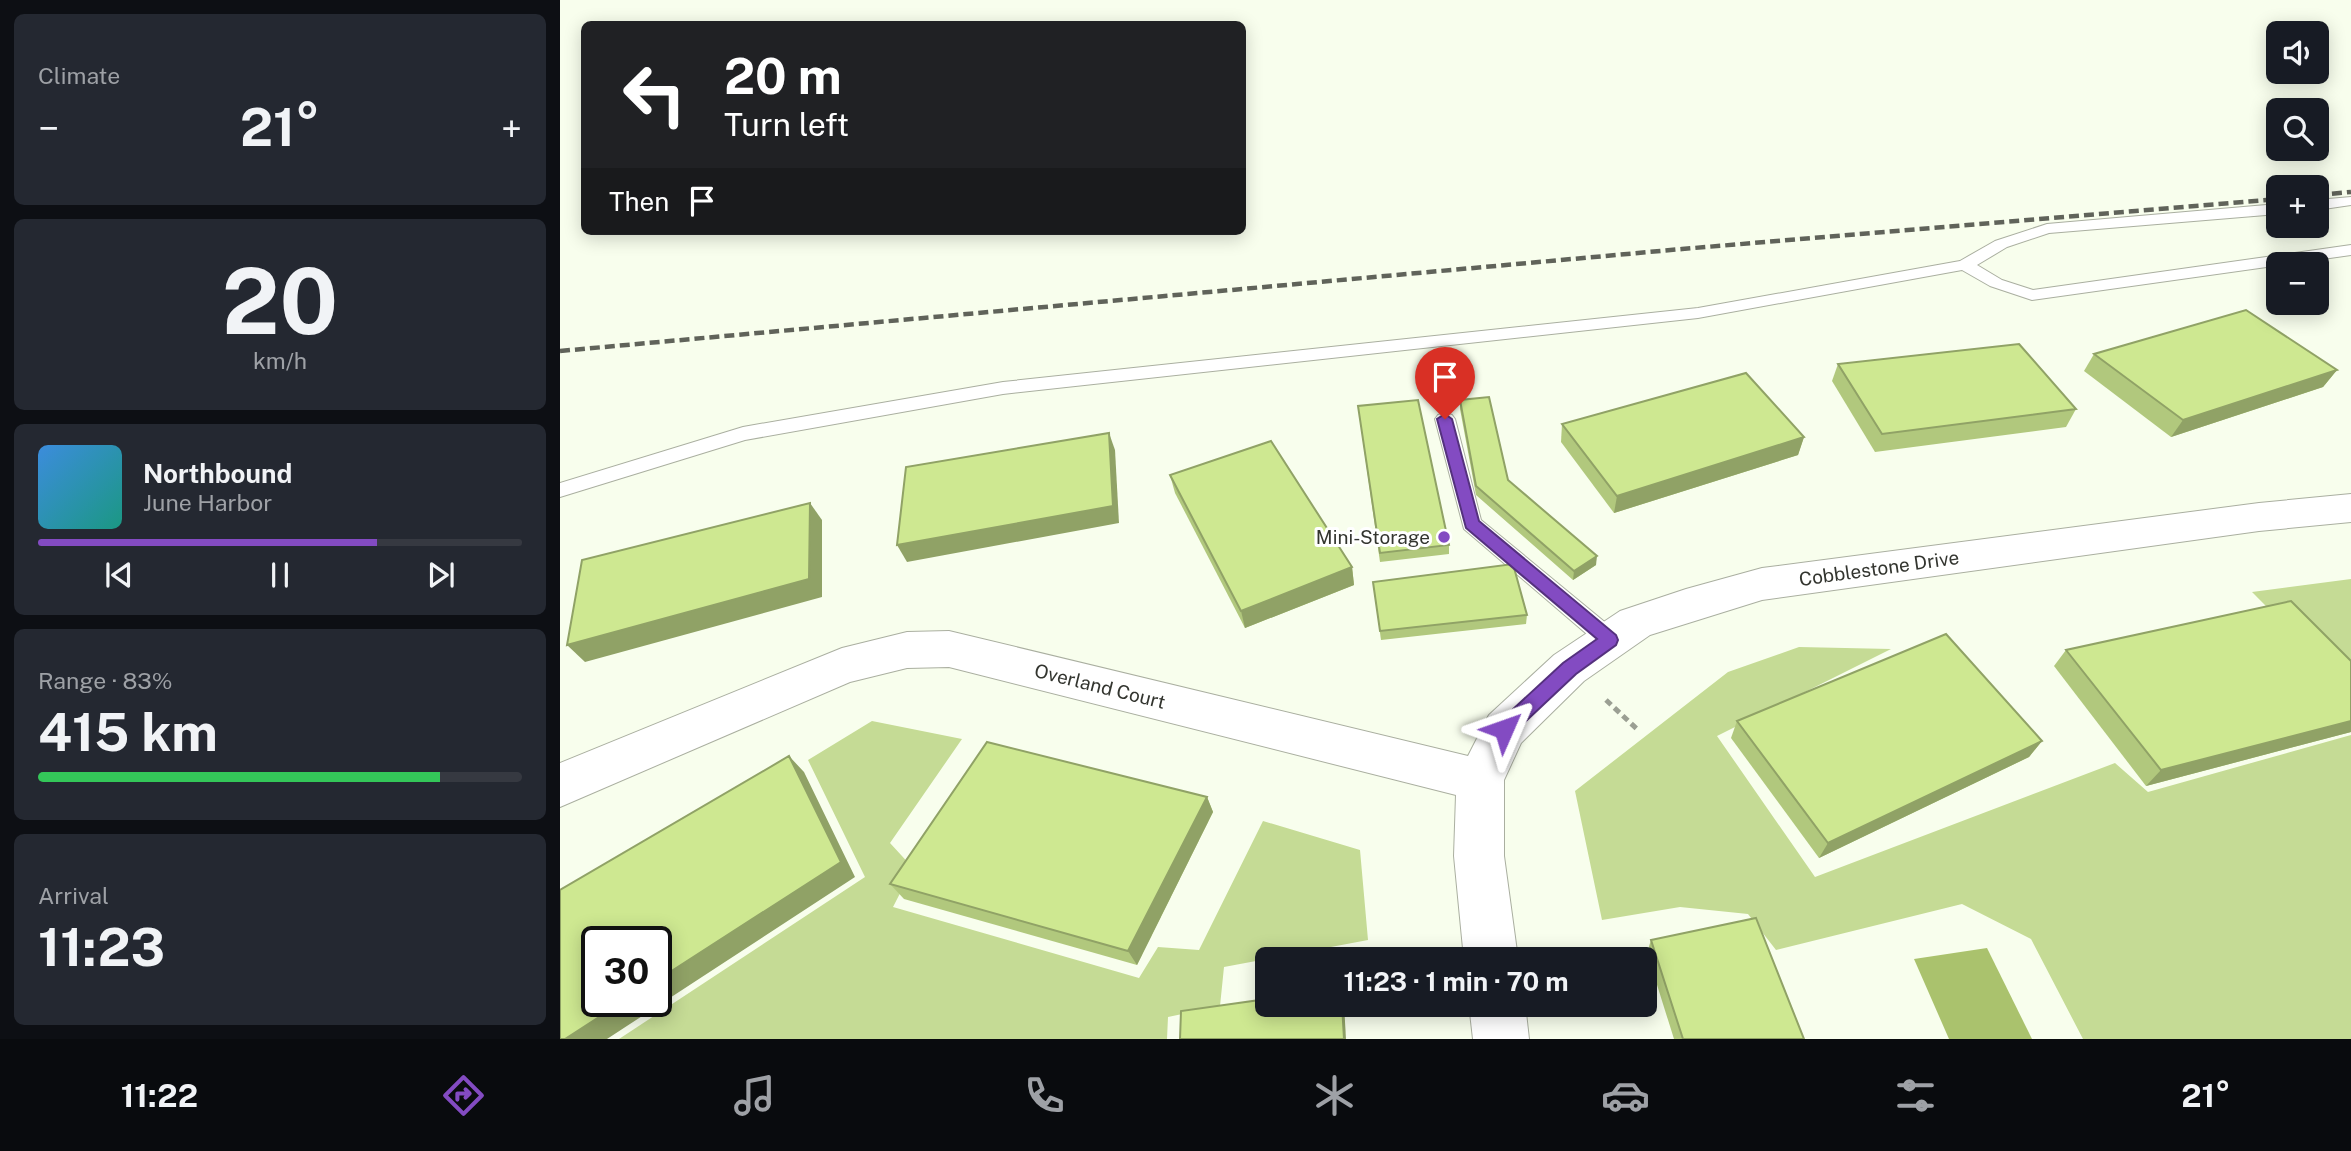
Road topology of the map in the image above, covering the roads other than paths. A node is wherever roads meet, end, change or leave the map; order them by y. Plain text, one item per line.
1 (2351, 201) edge
2 (2329, 204) edge
3 (2266, 210) edge
4 (2351, 250) edge
5 (1965, 265) junction
6 (1445, 419) dead end
7 (560, 490) edge
8 (2351, 508) edge
9 (1609, 640) junction
10 (1480, 780) junction
11 (560, 785) edge
12 (1490, 947) edge
13 (1498, 1017) edge
14 (1501, 1039) edge

1 - 2 lane
3 - 5 lane
4 - 5 lane
5 - 7 lane
6 - 9 lane
8 - 9 street, Cobblestone Drive
9 - 10 street, Cobblestone Drive
10 - 11 street, Overland Court
10 - 12 street
13 - 14 street

